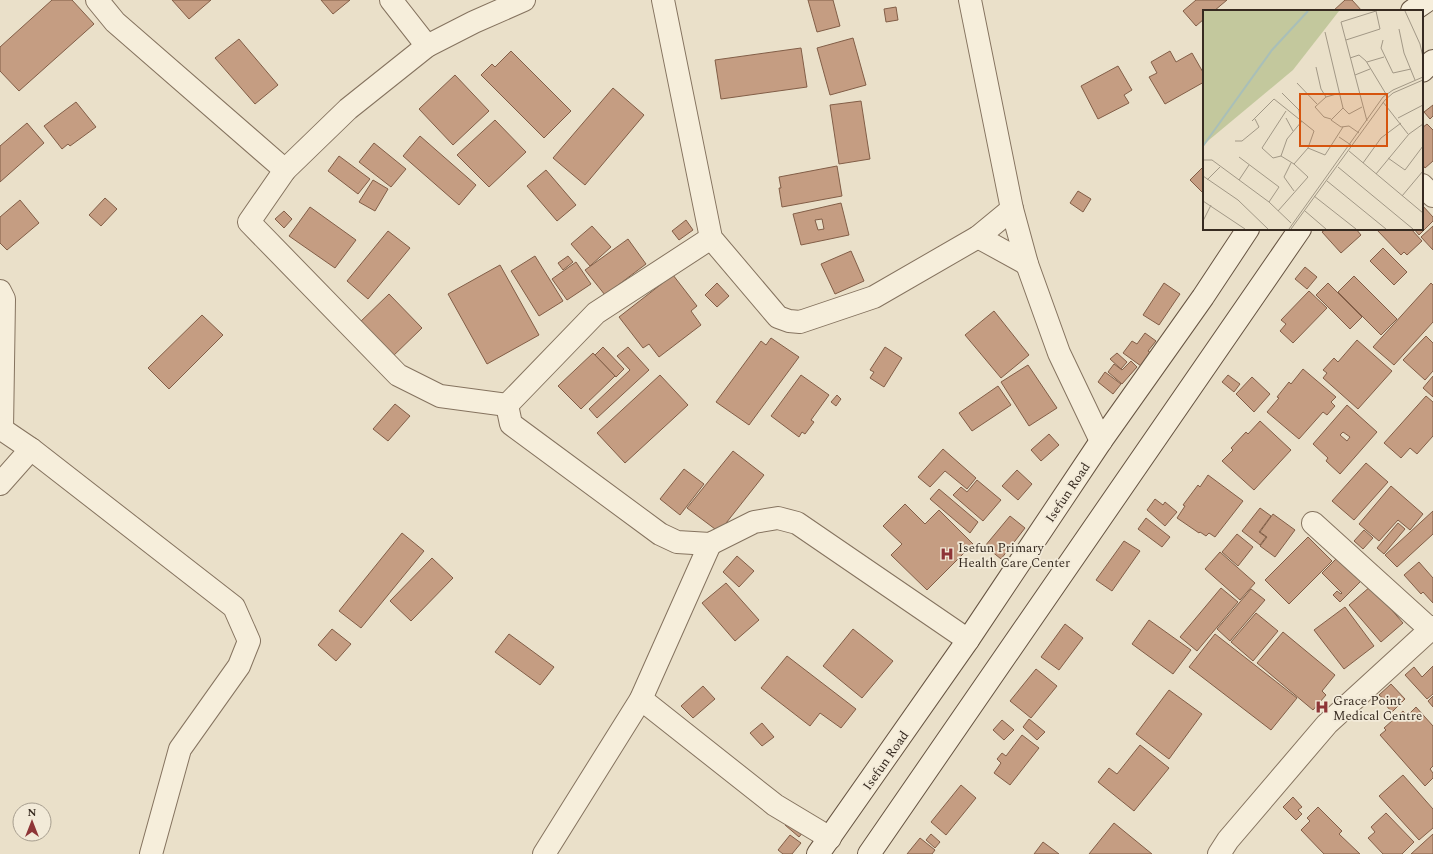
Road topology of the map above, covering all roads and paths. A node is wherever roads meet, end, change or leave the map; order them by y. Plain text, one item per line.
1 (97, 0) edge
2 (391, 0) edge
3 (524, 0) edge
4 (663, 0) edge
5 (970, 0) edge
6 (1405, 0) edge
7 (1428, 0) edge
8 (1412, 10) edge
9 (1414, 10) edge
10 (427, 46) junction
11 (1433, 61) edge
12 (1423, 70) edge
13 (285, 170) junction
14 (1423, 186) edge
15 (1433, 196) edge
16 (1012, 209) junction
17 (1247, 230) edge
18 (1299, 230) edge
19 (978, 237) junction
20 (711, 238) junction
21 (1027, 264) junction
22 (0, 291) edge
23 (507, 405) junction
24 (1, 429) edge
25 (1101, 441) junction
26 (30, 449) junction
27 (0, 484) edge
28 (1312, 523) dead end
29 (710, 544) junction
30 (1432, 628) edge
31 (968, 640) junction
32 (641, 699) junction
33 (824, 846) edge
34 (151, 854) edge
35 (544, 854) edge
36 (869, 854) edge
37 (1219, 854) edge

1 - 13 street
2 - 10 street
3 - 10 street
4 - 20 street
5 - 16 street
6 - 8 street
7 - 9 street
10 - 13 street
11 - 12 street
13 - 23 street
14 - 15 street
16 - 19 street
16 - 21 street
17 - 25 street, Isefun Road
18 - 36 street
19 - 20 street
19 - 21 street
20 - 23 street
21 - 25 street
22 - 24 street
23 - 29 street
24 - 26 street
25 - 31 street, Isefun Road
26 - 27 street
26 - 34 street
28 - 30 street
29 - 31 street
29 - 32 street
30 - 37 street
31 - 33 street, Isefun Road
32 - 33 street
32 - 35 street

